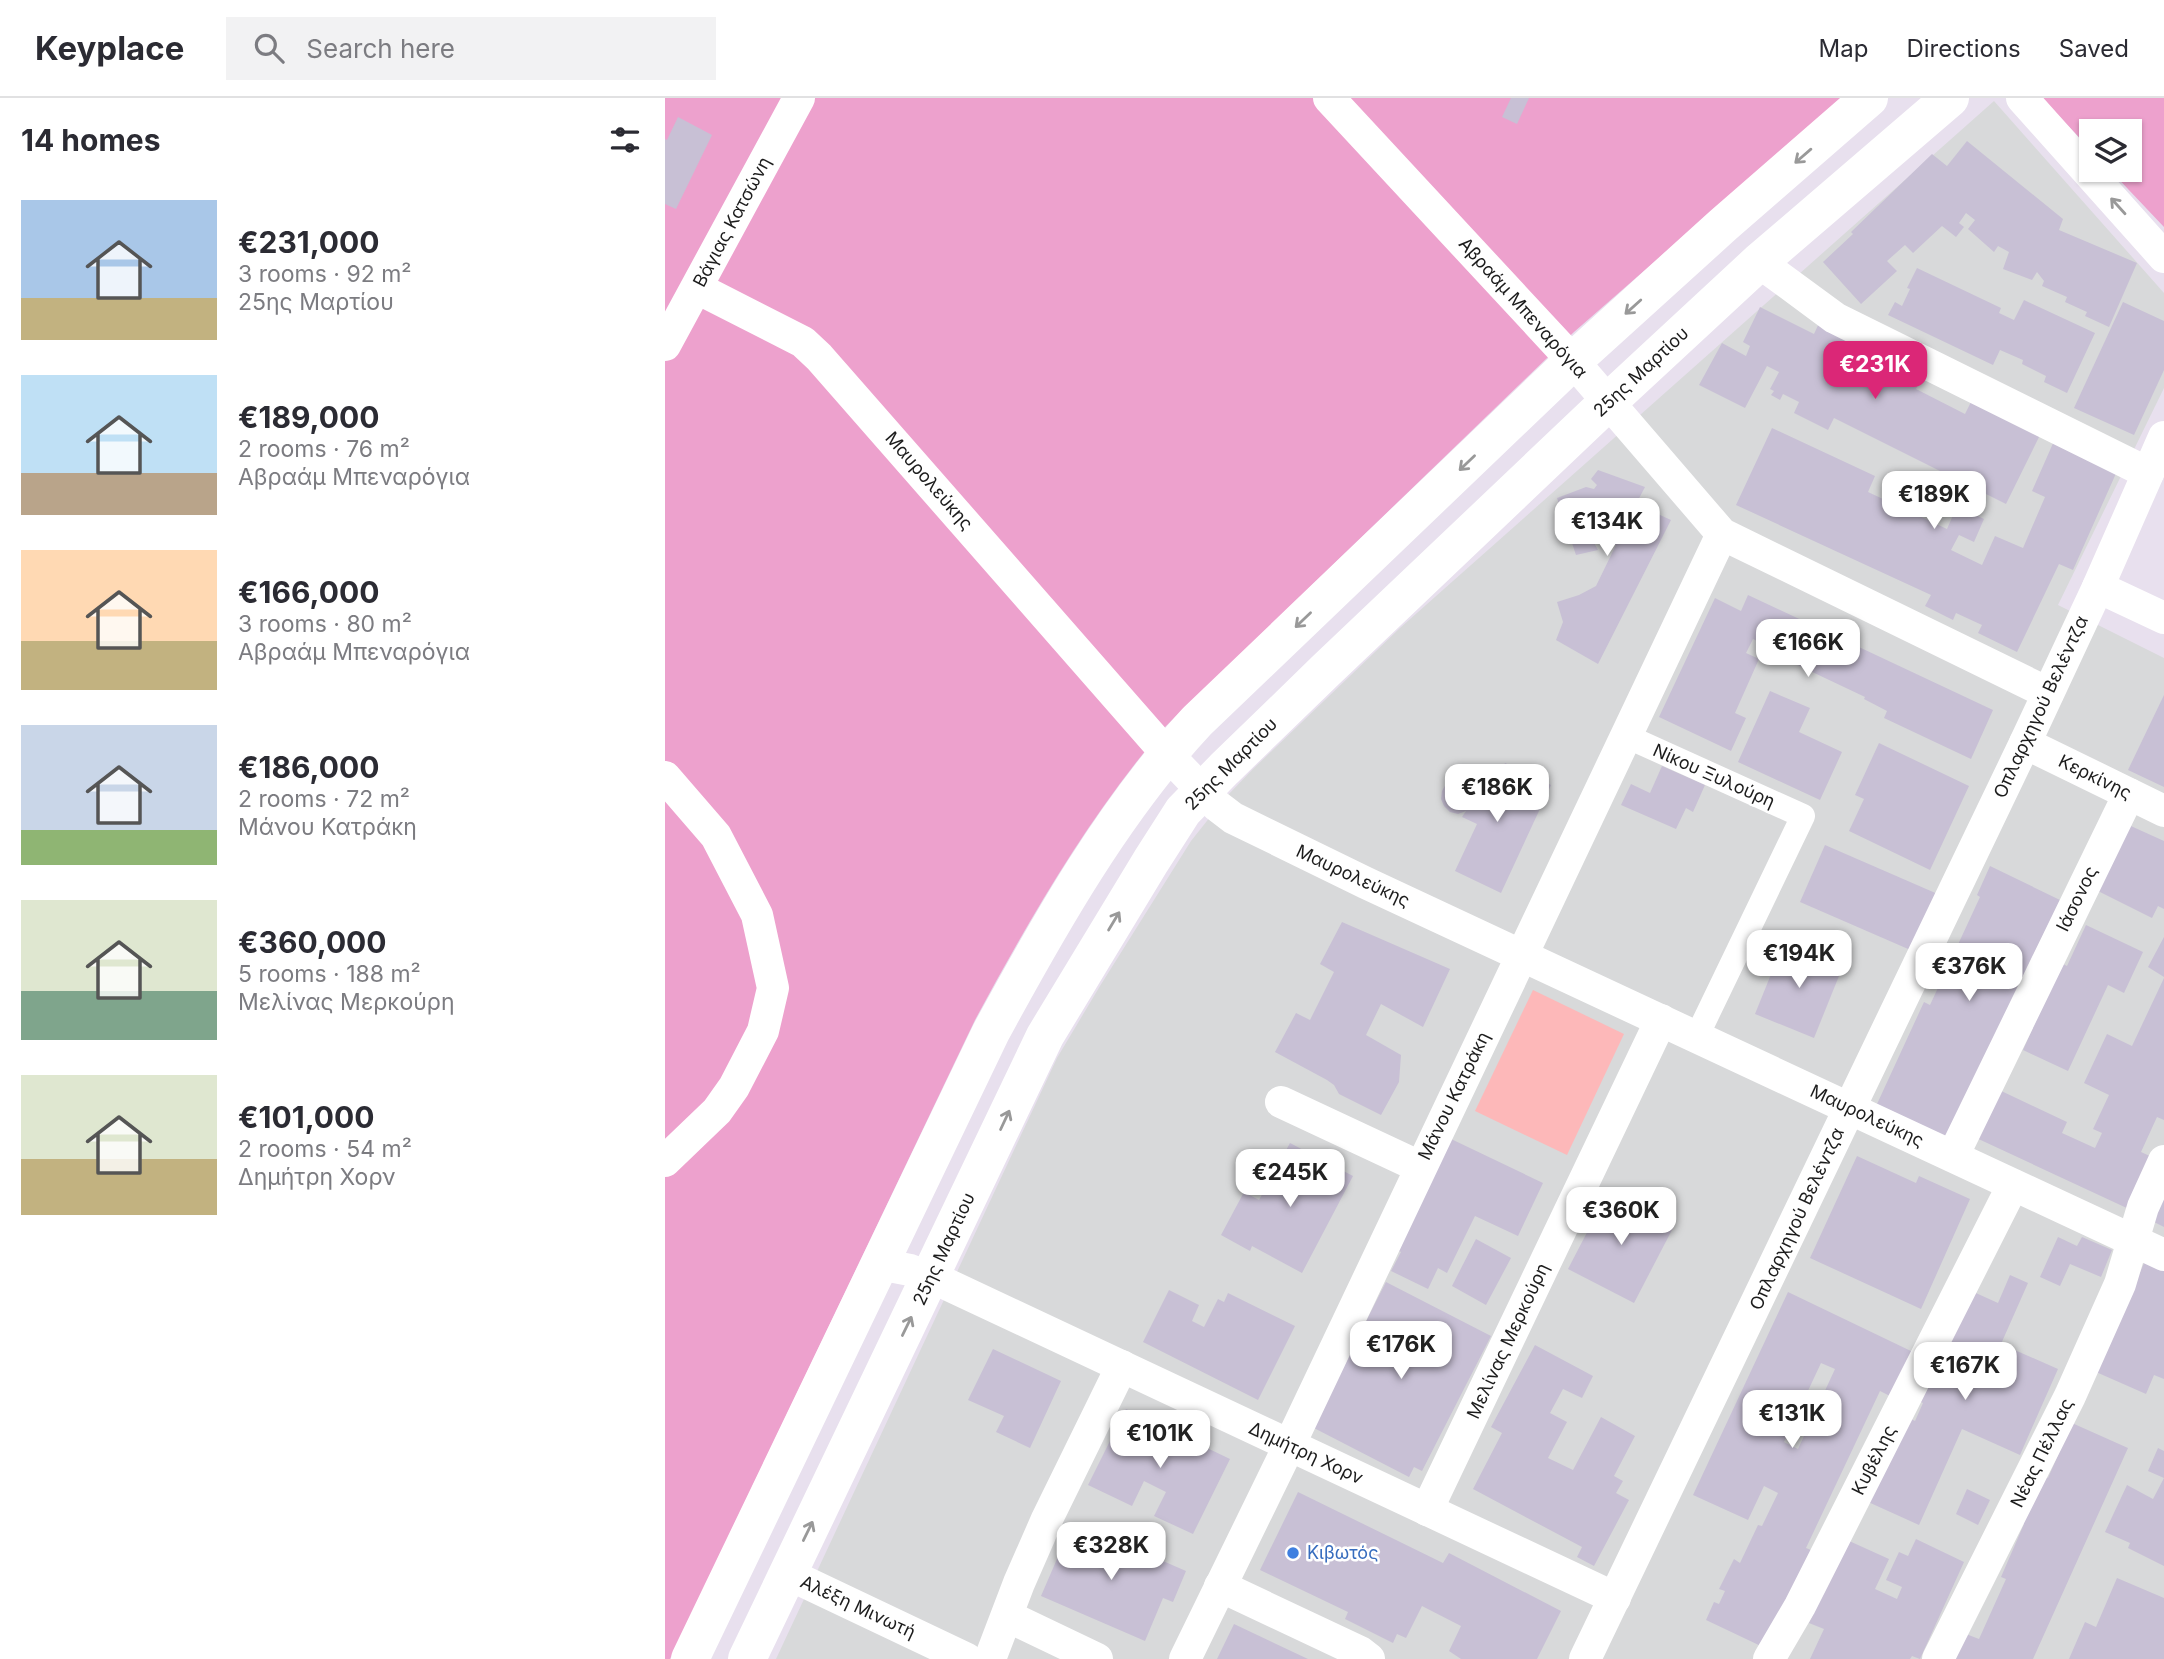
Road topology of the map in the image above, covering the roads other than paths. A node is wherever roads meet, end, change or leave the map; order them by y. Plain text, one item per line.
1 (799, 98) edge
2 (1329, 98) edge
3 (1869, 98) edge
4 (1950, 98) edge
5 (2022, 98) edge
6 (2164, 257) edge
7 (1759, 262) junction
8 (697, 288) junction
9 (665, 345) edge
10 (1573, 361) junction
11 (1608, 402) junction
12 (2164, 437) edge
13 (2148, 473) junction
14 (1723, 534) junction
15 (2098, 587) junction
16 (2164, 618) edge
17 (2048, 693) junction
18 (1626, 736) junction
19 (2025, 743) junction
20 (1167, 754) junction
21 (665, 776) edge
22 (1202, 791) junction
23 (2129, 794) junction
24 (2164, 811) edge
25 (1522, 955) junction
26 (1661, 1020) junction
27 (1697, 1036) junction
28 (1281, 1102) dead end
29 (1850, 1107) junction
30 (1953, 1156) junction
31 (665, 1161) edge
32 (2164, 1161) edge
33 (1420, 1167) junction
34 (2013, 1185) junction
35 (2133, 1241) junction
36 (2164, 1255) edge
37 (879, 1264) junction
38 (931, 1277) junction
39 (1122, 1366) junction
40 (1289, 1446) junction
41 (1427, 1510) junction
42 (788, 1574) junction
43 (1220, 1587) junction
44 (1615, 1598) junction
45 (1007, 1616) junction
46 (690, 1659) edge
47 (747, 1659) edge
48 (967, 1659) edge
49 (990, 1659) edge
50 (1097, 1659) edge
51 (1185, 1659) edge
52 (1369, 1659) edge
53 (1585, 1659) edge
54 (1769, 1659) edge
55 (1938, 1659) edge

1 - 8 street, Βάγιας Κατσώνη
2 - 10 street, Αβραάμ Μπεναρόγια
3 -> 10 street
4 - 7 street, 25ης Μαρτίου
6 -> 5 street
7 - 11 street, 25ης Μαρτίου
7 - 13 street
8 - 9 street, Βάγιας Κατσώνη
8 - 20 street, Μαυρολεύκης
10 - 11 street, Αβραάμ Μπεναρόγια
10 -> 20 street
11 - 14 street, Αβραάμ Μπεναρόγια
11 - 22 street, 25ης Μαρτίου
12 - 13 street, Οπλαρχηγού Βελέντζα
13 - 15 street, Οπλαρχηγού Βελέντζα
14 - 17 street, Αβραάμ Μπεναρόγια
14 - 18 street, Μάνου Κατράκη
15 - 16 street
15 - 17 street, Οπλαρχηγού Βελέντζα
17 - 19 street, Οπλαρχηγού Βελέντζα
18 - 25 street, Μάνου Κατράκη
18 - 27 street, Νίκου Ξυλούρη
19 - 23 street, Κερκίνης
19 - 29 street, Οπλαρχηγού Βελέντζα
20 - 22 street, Μαυρολεύκης
20 - 37 street
21 - 31 street
22 - 25 street, Μαυρολεύκης
38 -> 22 street, 25ης Μαρτίου
23 - 24 street, Κερκίνης
23 - 30 street, Ιάσoνος
25 - 26 street, Μαυρολεύκης
25 - 33 street, Μάνου Κατράκη
26 - 27 street, Μαυρολεύκης
26 - 41 street, Μελίνας Μερκούρη
27 - 29 street, Μαυρολεύκης
28 - 33 street
29 - 30 street, Μαυρολεύκης
29 - 44 street, Οπλαρχηγού Βελέντζα
30 - 34 street, Μαυρολεύκης
32 - 35 street, Νέας Πέλλας
33 - 40 street, Μάνου Κατράκη
34 - 35 street, Μαυρολεύκης
34 - 54 street, Κυβέλης
35 - 36 street, Μαυρολεύκης
35 - 55 street, Νέας Πέλλας
37 - 38 street, Δημήτρη Χορν
37 - 46 street
38 - 39 street, Δημήτρη Χορν
42 -> 38 street, 25ης Μαρτίου
39 - 40 street, Δημήτρη Χορν
39 - 45 street
40 - 41 street, Δημήτρη Χορν
40 - 43 street, Μάνου Κατράκη
41 - 44 street, Δημήτρη Χορν
42 - 47 street, 25ης Μαρτίου
42 - 48 street, Αλέξη Μινωτή
43 - 51 street, Μάνου Κατράκη
43 - 52 street
44 - 53 street, Οπλαρχηγού Βελέντζα
45 - 49 street
45 - 50 street

